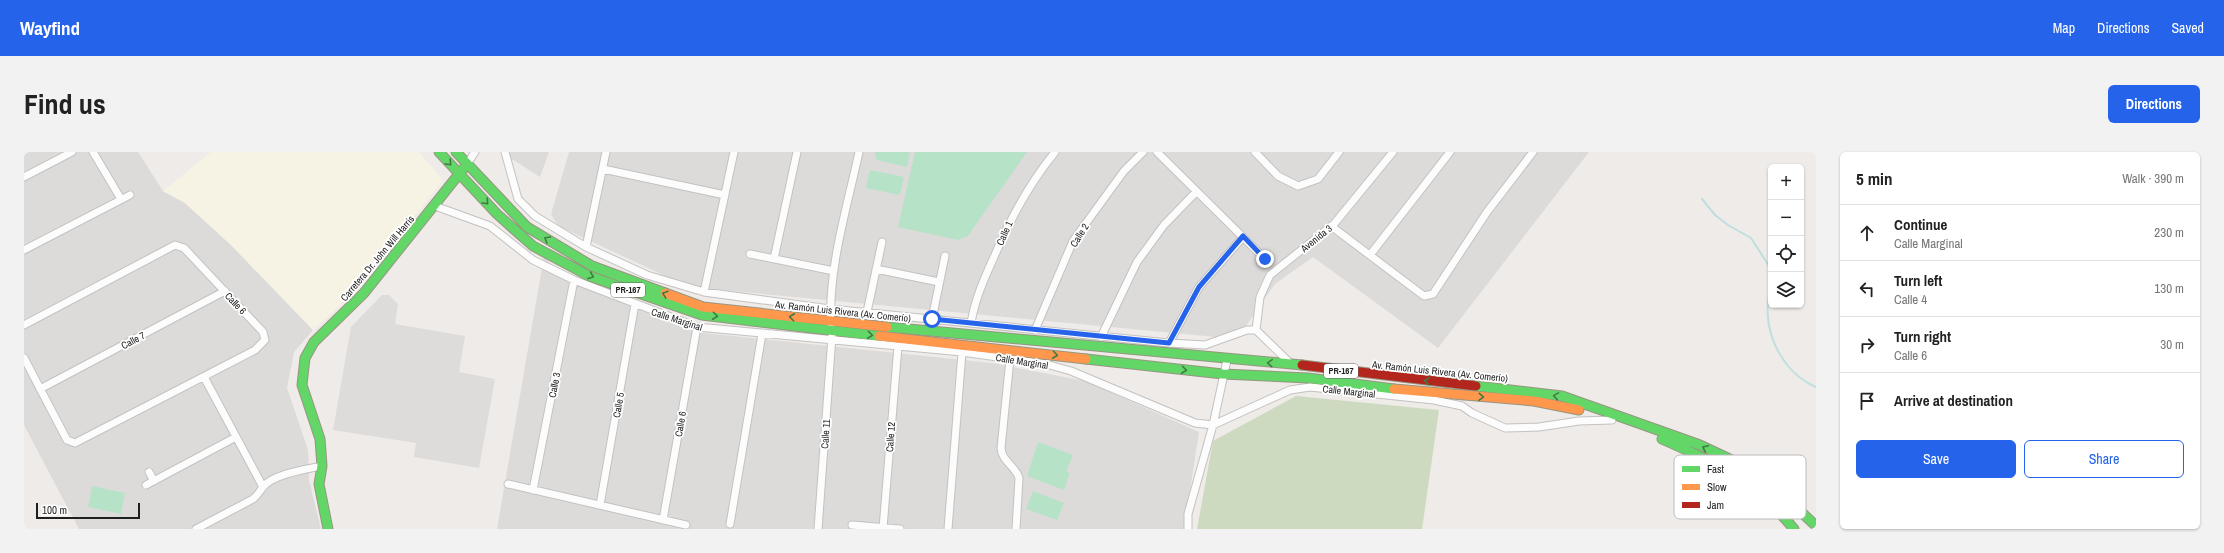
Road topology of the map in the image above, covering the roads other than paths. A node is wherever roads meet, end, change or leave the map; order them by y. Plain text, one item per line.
1 (72, 152) edge
2 (93, 152) edge
3 (439, 152) edge
4 (456, 152) edge
5 (475, 152) edge
6 (505, 152) edge
7 (606, 152) edge
8 (734, 152) edge
9 (797, 152) edge
10 (859, 152) edge
11 (1055, 152) edge
12 (1143, 152) edge
13 (1157, 152) edge
14 (1255, 152) edge
15 (1339, 152) edge
16 (1393, 152) edge
17 (1450, 152) edge
18 (1534, 152) edge
19 (467, 164) junction
20 (603, 169) junction
21 (459, 174) junction
22 (24, 177) edge
23 (1196, 192) junction
24 (130, 195) dead end
25 (725, 195) junction
26 (121, 199) junction
27 (435, 206) junction
28 (1331, 226) junction
29 (1243, 236) junction
30 (882, 242) dead end
31 (586, 247) junction
32 (24, 250) edge
33 (750, 254) dead end
34 (1370, 255) junction
35 (945, 256) dead end
36 (774, 259) junction
37 (1265, 259) dead end
38 (876, 269) junction
39 (834, 271) junction
40 (574, 280) junction
41 (939, 282) junction
42 (225, 291) junction
43 (704, 292) junction
44 (636, 304) junction
45 (830, 309) junction
46 (867, 312) junction
47 (932, 319) junction
48 (971, 323) junction
49 (24, 325) edge
50 (697, 327) junction
51 (1035, 330) junction
52 (1256, 330) junction
53 (831, 331) junction
54 (762, 334) junction
55 (1101, 337) junction
56 (1169, 343) junction
57 (898, 346) junction
58 (962, 352) junction
59 (24, 358) edge
60 (1010, 359) junction
61 (1227, 360) junction
62 (1291, 364) junction
63 (1223, 374) junction
64 (204, 377) junction
65 (40, 389) junction
66 (1612, 420) junction
67 (1213, 425) junction
68 (236, 437) junction
69 (1699, 455) edge
70 (1721, 455) edge
71 (322, 466) junction
72 (149, 472) dead end
73 (154, 481) junction
74 (508, 484) dead end
75 (146, 485) dead end
76 (263, 486) junction
77 (533, 490) junction
78 (600, 505) junction
79 (1806, 517) edge
80 (1785, 519) edge
81 (1786, 519) edge
82 (663, 520) junction
83 (730, 524) dead end
84 (852, 525) dead end
85 (686, 526) dead end
86 (1816, 526) edge
87 (883, 528) junction
88 (196, 529) edge
89 (328, 529) edge
90 (818, 529) edge
91 (900, 529) edge
92 (948, 529) edge
93 (1016, 529) edge
94 (1188, 529) edge
95 (1787, 529) edge
96 (1794, 529) edge

1 - 22 street
2 - 26 street
3 -> 21 main road, Av. Ramón Luis Rivera (Av. Comerío) / PR-167
4 - 19 main road, Av. Ramón Luis Rivera (Av. Comerío) / PR-167
5 - 19 street
6 - 31 street
7 - 20 street
8 - 25 street
9 - 36 street
10 - 39 street, Calle 11
11 - 48 street, Calle 1
12 - 51 street, Calle 2
13 - 23 street
14 - 15 street
16 - 28 street, Avenida 3
17 - 34 street
18 - 34 street
19 - 21 main road, Carretera Dr. John Will Harris
53 -> 19 main road, Av. Ramón Luis Rivera (Av. Comerío) / PR-167
20 - 25 street
20 - 31 street
21 - 27 main road, Carretera Dr. John Will Harris
21 -> 53 main road, Av. Ramón Luis Rivera (Av. Comerío) / PR-167
23 - 29 street
23 - 55 street
24 - 26 street
25 - 43 street
26 - 32 street
27 - 40 street, Calle Marginal
27 - 71 main road, Carretera Dr. John Will Harris
28 - 34 street
28 - 52 street, Avenida 3
29 - 37 street
29 - 56 street
30 - 38 street
31 - 43 street
33 - 36 street
35 - 41 street
36 - 39 street
38 - 41 street
38 - 46 street
39 - 45 street, Calle 11
40 - 44 street, Calle Marginal
40 - 77 street, Calle 3
41 - 47 street
42 - 49 street, Calle 6
42 - 64 street, Calle 6
42 - 65 street, Calle 7
43 - 45 street
44 - 50 street, Calle Marginal
44 - 78 street, Calle 5
45 - 46 street
45 - 53 street, Calle 11
46 - 47 street
47 - 48 street
48 - 51 street
50 - 54 street, Calle Marginal
50 - 82 street, Calle 6
51 - 55 street
52 - 56 street
52 - 62 street
53 - 54 street, Calle Marginal
53 - 57 street, Calle Marginal
53 - 61 main road, Av. Ramón Luis Rivera (Av. Comerío) / PR-167
53 -> 63 main road, Av. Ramón Luis Rivera (Av. Comerío) / PR-167
53 - 90 street, Calle 11
54 - 83 street
55 - 56 street
57 - 58 street, Calle Marginal
57 - 87 street, Calle 12
58 - 60 street, Calle Marginal
58 - 92 street
59 - 65 street
60 - 67 street, Calle Marginal
60 - 93 street
62 -> 61 main road, Av. Ramón Luis Rivera (Av. Comerío) / PR-167
61 - 63 street
70 -> 62 main road, Av. Ramón Luis Rivera (Av. Comerío) / PR-167
63 -> 66 main road, Av. Ramón Luis Rivera (Av. Comerío) / PR-167
63 - 67 street
64 - 65 street, Calle 6
64 - 68 street
66 - 67 street, Calle Marginal
66 - 69 main road, Av. Ramón Luis Rivera (Av. Comerío) / PR-167
67 - 94 street
68 - 73 street
68 - 76 street
71 - 76 street
71 - 89 main road, Carretera Dr. John Will Harris
72 - 73 street
73 - 75 street
74 - 77 street
76 - 88 street
77 - 78 street
78 - 82 street
86 -> 79 main road, Av. Ramón Luis Rivera (Av. Comerío) / PR-167
80 - 95 street
81 - 96 main road, Av. Ramón Luis Rivera (Av. Comerío) / PR-167
82 - 85 street
84 - 87 street
87 - 91 street

